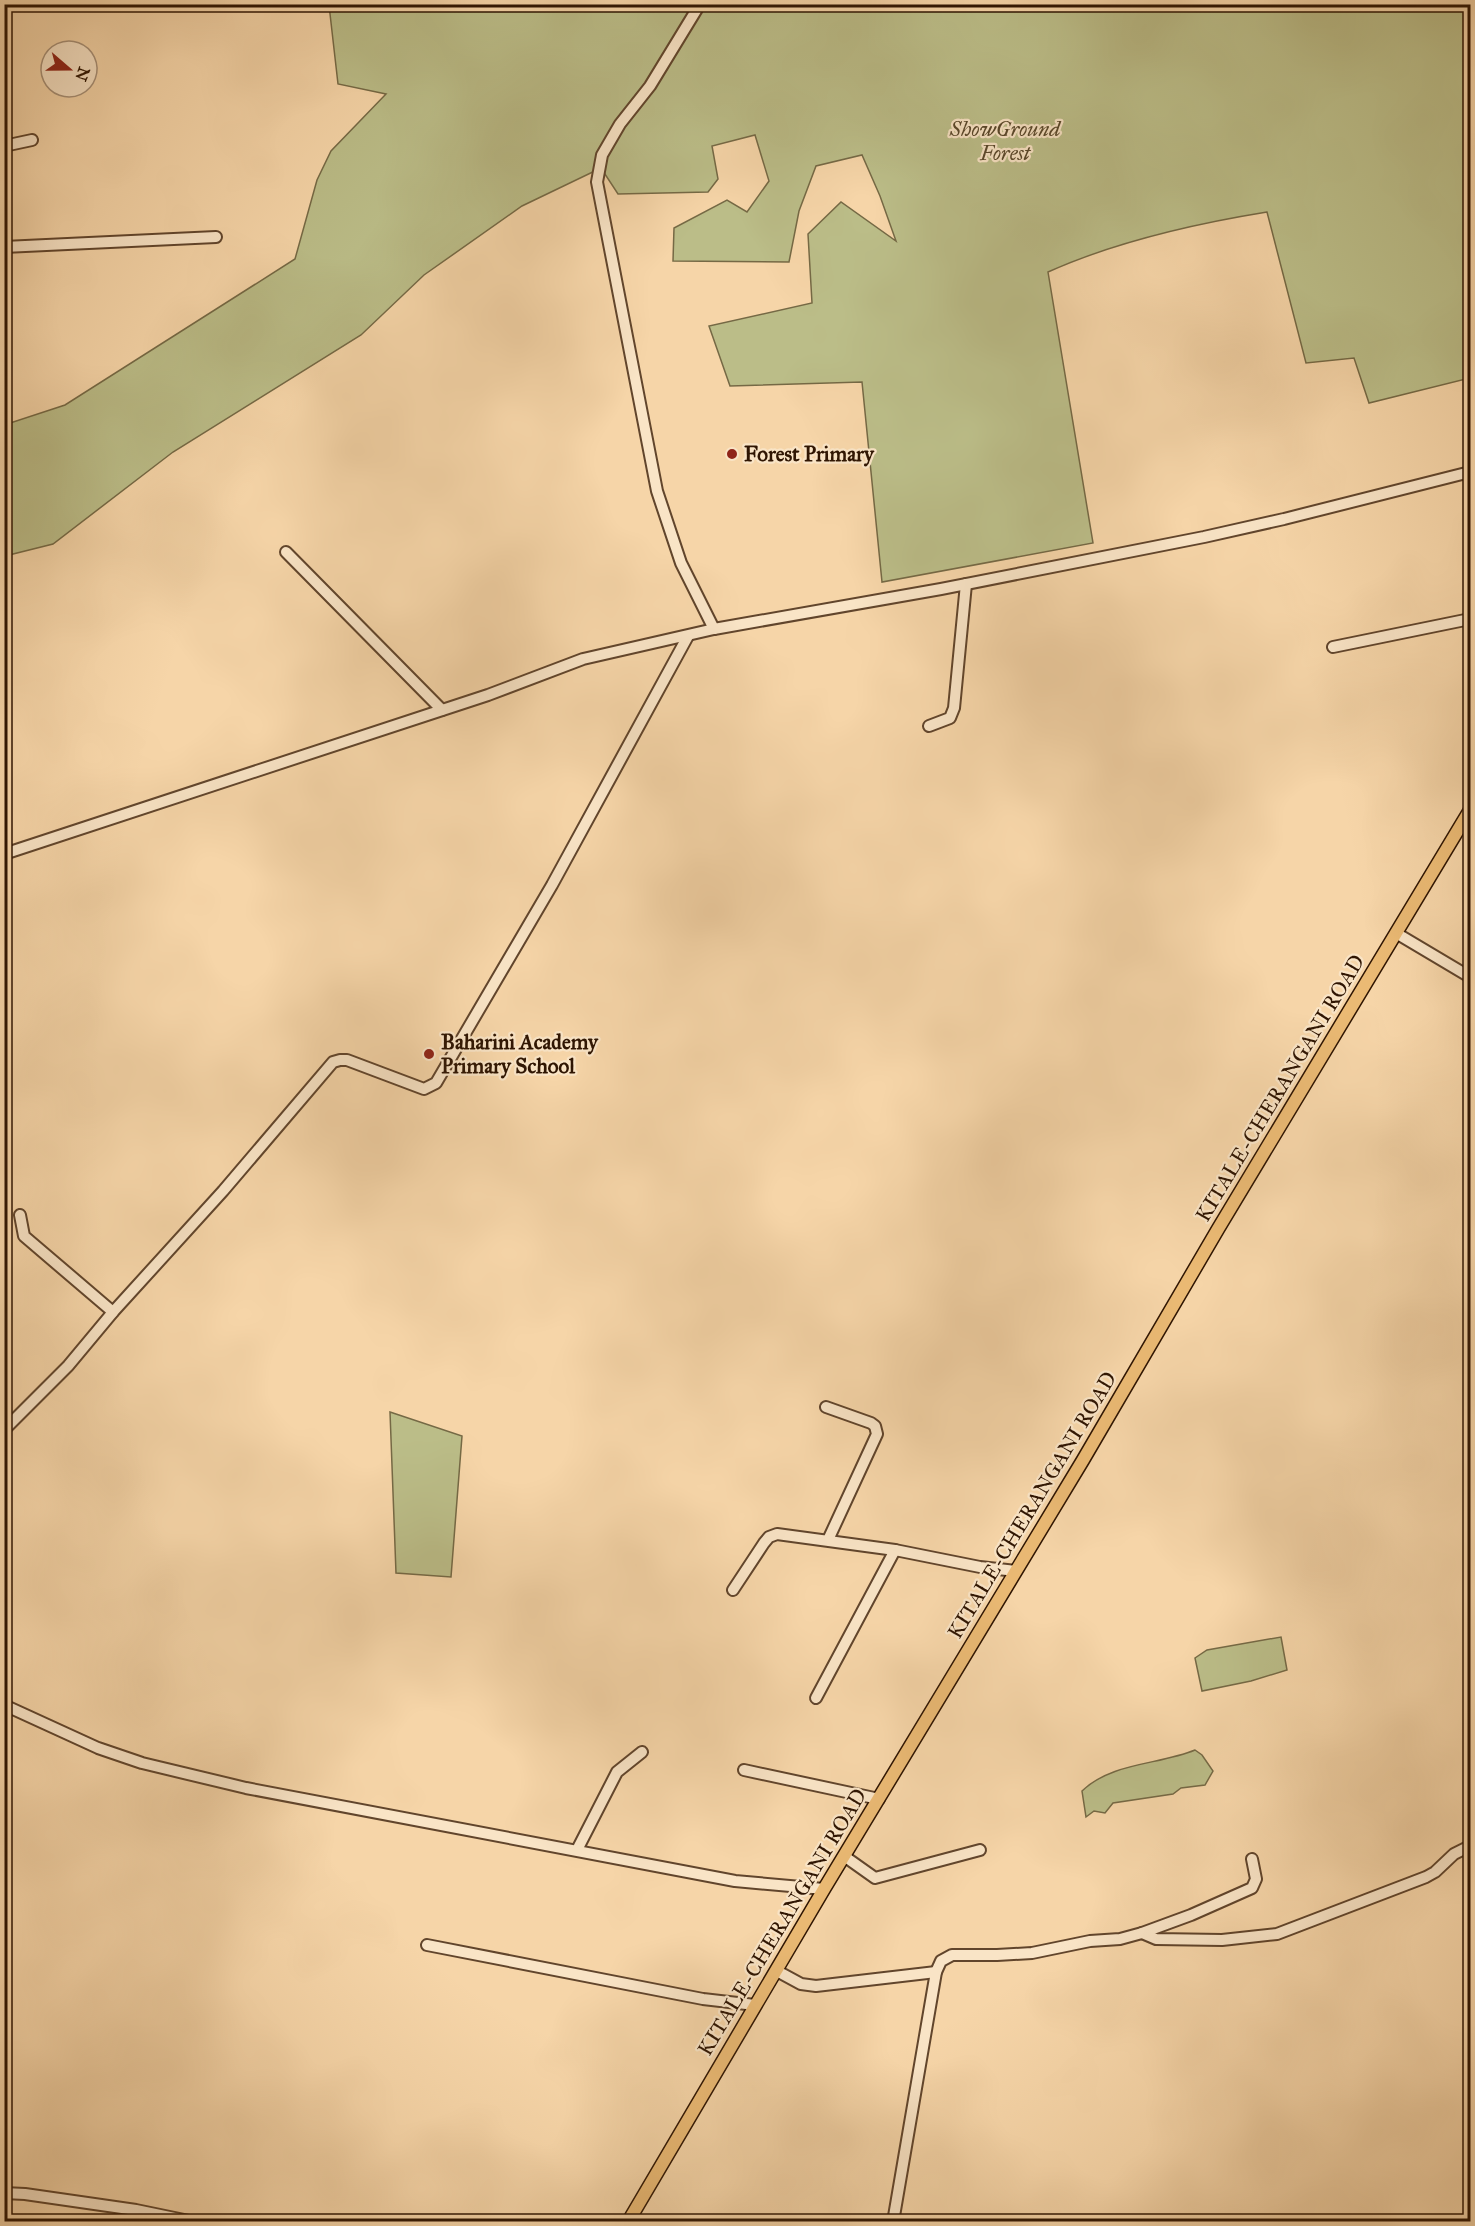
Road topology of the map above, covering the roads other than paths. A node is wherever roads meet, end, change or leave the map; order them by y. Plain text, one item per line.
1 (700, 4) edge
2 (32, 140) dead end
3 (4, 146) edge
4 (216, 237) dead end
5 (4, 247) edge
6 (1470, 472) edge
7 (286, 552) dead end
8 (966, 584) junction
9 (1470, 619) edge
10 (714, 628) junction
11 (688, 636) junction
12 (1333, 647) dead end
13 (442, 710) junction
14 (929, 726) dead end
15 (1470, 810) edge
16 (4, 854) edge
17 (1396, 933) junction
18 (1470, 977) edge
19 (20, 1215) dead end
20 (113, 1312) junction
21 (826, 1407) dead end
22 (6, 1427) edge
23 (828, 1540) junction
24 (895, 1550) junction
25 (1016, 1571) junction
26 (733, 1590) dead end
27 (816, 1698) dead end
28 (4, 1705) edge
29 (642, 1752) dead end
30 (744, 1770) dead end
31 (879, 1800) junction
32 (1470, 1846) edge
33 (577, 1850) junction
34 (980, 1850) dead end
35 (844, 1856) junction
36 (1252, 1859) dead end
37 (824, 1889) junction
38 (1142, 1933) junction
39 (427, 1944) dead end
40 (777, 1971) junction
41 (936, 1972) junction
42 (755, 2005) junction
43 (4, 2193) edge
44 (194, 2222) edge
45 (628, 2222) edge
46 (893, 2222) edge

1 - 10 street
2 - 3 street
4 - 5 street
6 - 8 street
7 - 13 street
8 - 10 street
8 - 14 street
9 - 12 street
10 - 11 street
11 - 13 street
11 - 20 street
13 - 16 street
15 - 17 main road, KITALE-CHERANGANI ROAD
17 - 18 street
17 - 25 main road, KITALE-CHERANGANI ROAD
19 - 20 street
20 - 22 street
21 - 23 street
23 - 24 street
23 - 26 street
24 - 25 street
24 - 27 street
25 - 31 main road, KITALE-CHERANGANI ROAD
28 - 33 street
29 - 33 street
30 - 31 street
31 - 35 main road, KITALE-CHERANGANI ROAD
32 - 38 street
33 - 37 street
34 - 35 street
35 - 37 main road, KITALE-CHERANGANI ROAD
36 - 38 street
37 - 40 main road, KITALE-CHERANGANI ROAD
38 - 41 street
39 - 42 street
40 - 41 street
40 - 42 main road, KITALE-CHERANGANI ROAD
41 - 46 street
42 - 45 main road, KITALE-CHERANGANI ROAD
43 - 44 street

